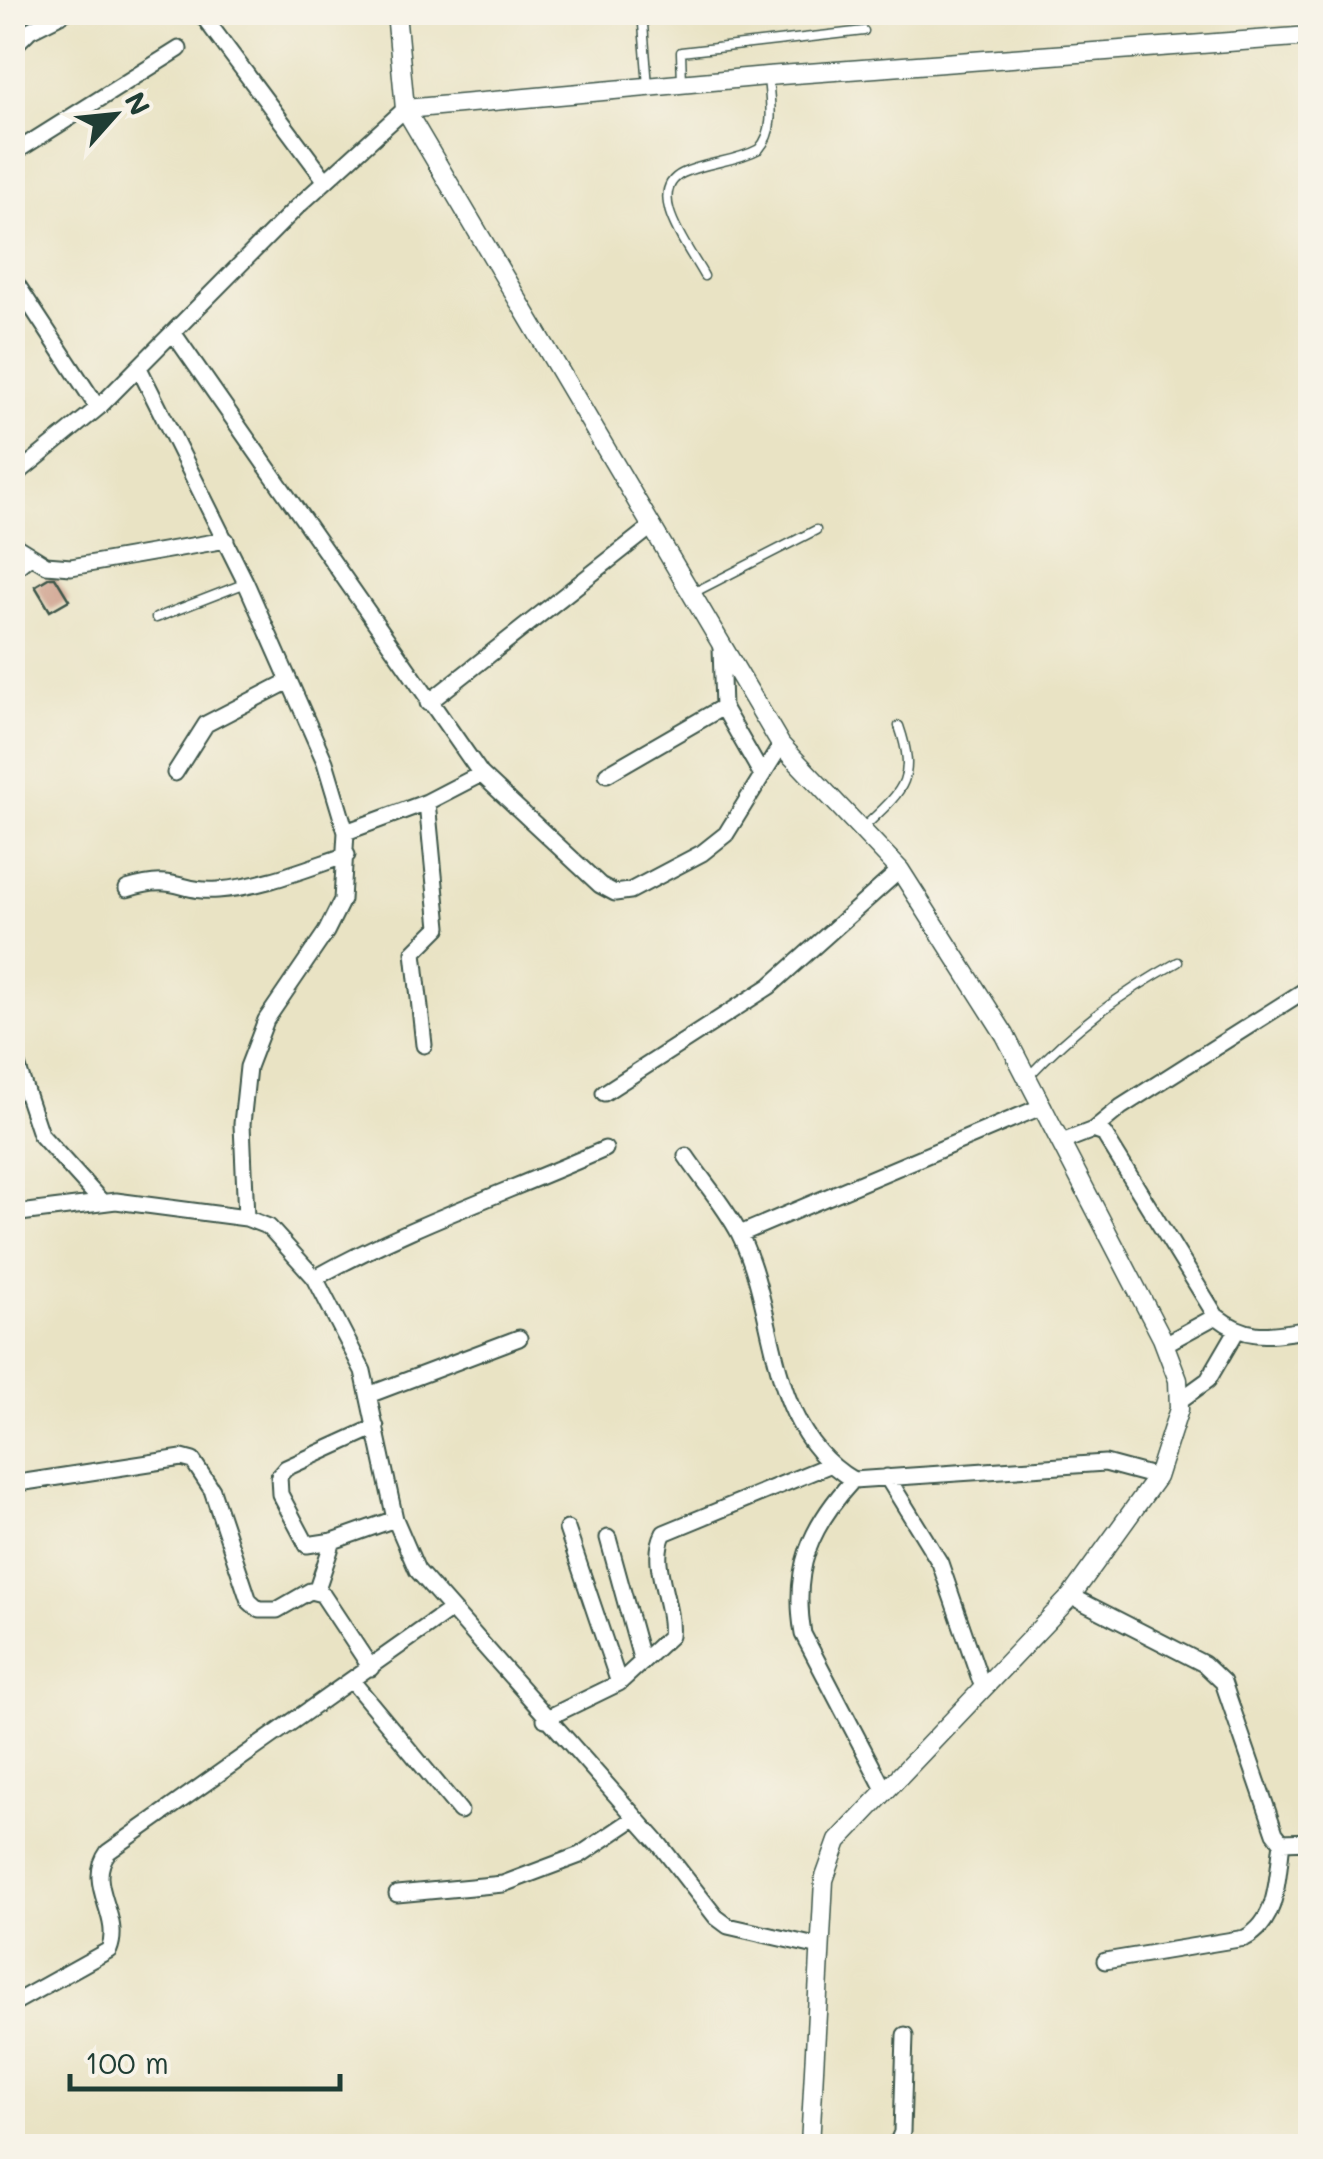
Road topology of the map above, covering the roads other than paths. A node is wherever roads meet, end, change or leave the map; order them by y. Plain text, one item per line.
1 (28, 12) edge
2 (66, 12) edge
3 (200, 12) edge
4 (396, 12) edge
5 (642, 12) edge
6 (30, 30) junction
7 (864, 32) dead end
8 (1310, 36) edge
9 (12, 48) edge
10 (180, 49) dead end
11 (768, 76) junction
12 (682, 84) junction
13 (648, 86) junction
14 (405, 109) junction
15 (12, 154) edge
16 (326, 181) junction
17 (12, 276) edge
18 (704, 276) dead end
19 (174, 334) junction
20 (139, 368) junction
21 (98, 408) junction
22 (12, 478) edge
23 (651, 527) junction
24 (816, 530) dead end
25 (226, 540) junction
26 (12, 544) edge
27 (30, 557) junction
28 (12, 571) edge
29 (246, 584) junction
30 (690, 595) junction
31 (156, 618) dead end
32 (721, 648) junction
33 (289, 681) junction
34 (428, 704) junction
35 (722, 707) junction
36 (899, 726) dead end
37 (781, 746) junction
38 (175, 773) dead end
39 (481, 774) junction
40 (607, 774) dead end
41 (762, 775) junction
42 (427, 802) junction
43 (863, 828) junction
44 (346, 832) junction
45 (346, 855) junction
46 (900, 870) junction
47 (127, 889) dead end
48 (1178, 962) dead end
49 (1310, 987) edge
50 (424, 1045) dead end
51 (12, 1050) edge
52 (1028, 1078) junction
53 (604, 1093) dead end
54 (1042, 1106) junction
55 (1093, 1130) junction
56 (1062, 1142) junction
57 (606, 1149) dead end
58 (686, 1156) dead end
59 (100, 1200) junction
60 (12, 1214) edge
61 (246, 1218) junction
62 (740, 1234) junction
63 (314, 1278) junction
64 (1216, 1316) junction
65 (1310, 1329) edge
66 (1236, 1332) junction
67 (519, 1338) dead end
68 (1164, 1344) junction
69 (371, 1394) junction
70 (1179, 1401) junction
71 (376, 1427) junction
72 (829, 1466) junction
73 (887, 1477) junction
74 (1156, 1477) junction
75 (853, 1480) junction
76 (12, 1484) edge
77 (394, 1519) junction
78 (567, 1529) dead end
79 (608, 1538) dead end
80 (333, 1541) junction
81 (316, 1592) junction
82 (1071, 1596) junction
83 (450, 1610) junction
84 (641, 1658) junction
85 (370, 1668) junction
86 (352, 1681) junction
87 (619, 1683) junction
88 (983, 1688) junction
89 (545, 1719) junction
90 (884, 1792) junction
91 (460, 1810) dead end
92 (635, 1818) junction
93 (1310, 1841) edge
94 (1282, 1842) junction
95 (397, 1894) dead end
96 (820, 1947) junction
97 (1105, 1961) dead end
98 (12, 2004) edge
99 (905, 2035) dead end
100 (810, 2146) edge
101 (890, 2146) edge

1 - 6 street
2 - 6 street
3 - 16 street
4 - 14 street
5 - 13 lane
6 - 9 street
7 - 12 lane
8 - 11 street
10 - 15 street
11 - 12 street
11 - 18 lane
12 - 13 street
13 - 14 street
14 - 16 street
14 - 23 street
16 - 19 street
17 - 21 street
19 - 20 street
19 - 34 street
20 - 21 street
20 - 25 street
21 - 22 street
23 - 30 street
23 - 34 street
24 - 30 lane
25 - 27 street
25 - 29 street
26 - 27 street
27 - 28 street
29 - 31 lane
29 - 33 street
30 - 32 street
32 - 35 street
32 - 37 street
33 - 38 street
33 - 44 street
34 - 39 street
35 - 40 street
35 - 41 street
36 - 43 lane
37 - 41 street
37 - 43 street
39 - 41 street
39 - 42 street
42 - 44 street
42 - 50 street
43 - 46 street
44 - 45 street
45 - 47 street
45 - 61 street
46 - 52 street
46 - 53 street
48 - 52 lane
49 - 55 street
51 - 59 street
52 - 54 street
54 - 56 street
54 - 62 street
55 - 56 street
55 - 64 street
56 - 68 street
57 - 63 street
58 - 62 street
59 - 60 street
59 - 61 street
61 - 63 street
62 - 72 street
63 - 69 street
64 - 66 street
64 - 68 street
65 - 66 street
66 - 70 street
67 - 69 street
68 - 70 street
69 - 71 street
70 - 74 street
71 - 77 street
71 - 80 street
72 - 75 street
72 - 84 street
73 - 74 street
73 - 75 street
73 - 88 street
74 - 82 street
75 - 90 street
76 - 81 street
77 - 80 street
77 - 83 street
78 - 87 street
79 - 84 street
80 - 81 street
81 - 85 street
82 - 88 street
82 - 94 street
83 - 85 street
83 - 89 street
84 - 87 street
85 - 86 street
86 - 91 street
86 - 98 street
87 - 89 street
88 - 90 street
89 - 92 street
90 - 96 street
92 - 95 street
92 - 96 street
93 - 94 street
94 - 97 street
96 - 100 street
99 - 101 street

